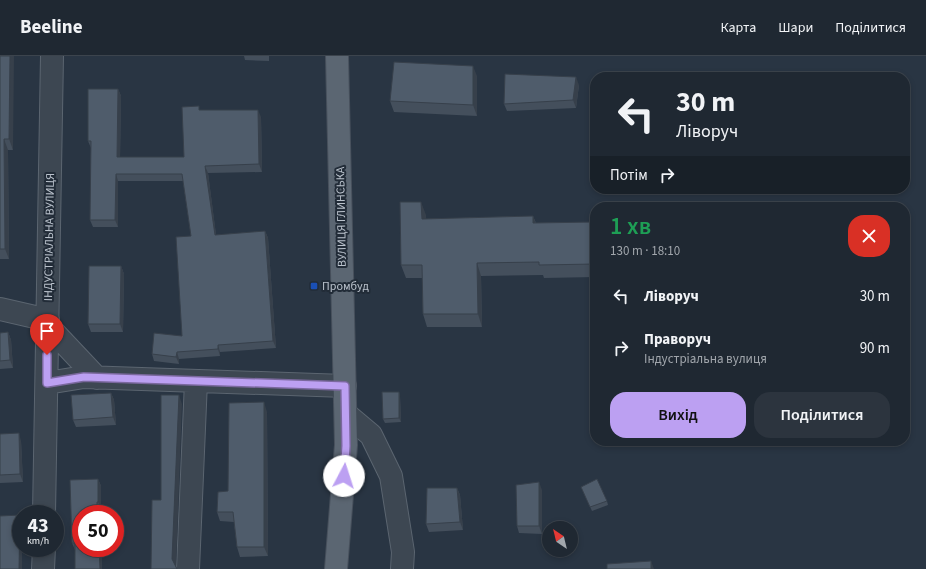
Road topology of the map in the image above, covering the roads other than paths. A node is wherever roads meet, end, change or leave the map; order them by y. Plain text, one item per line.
1 (52, 56) edge
2 (336, 56) edge
3 (0, 309) edge
4 (48, 323) junction
5 (96, 378) junction
6 (196, 381) junction
7 (47, 383) junction
8 (345, 386) junction
9 (346, 414) junction
10 (44, 505) edge
11 (44, 557) edge
12 (43, 569) edge
13 (188, 569) edge
14 (336, 569) edge
15 (402, 569) edge

1 - 4 street, ІНДУСТРІАЛЬНА ВУЛИЦЯ
2 - 8 main road, ВУЛИЦЯ ГЛИНСЬКА
3 - 4 street
4 - 5 street
4 - 7 street, ІНДУСТРІАЛЬНА ВУЛИЦЯ
5 - 6 street
5 - 7 street
6 - 8 street
6 - 13 street
7 - 10 street, ІНДУСТРІАЛЬНА ВУЛИЦЯ
8 - 9 main road, ВУЛИЦЯ ГЛИНСЬКА
9 - 14 main road, ВУЛИЦЯ ГЛИНСЬКА
9 - 15 street
11 - 12 street

